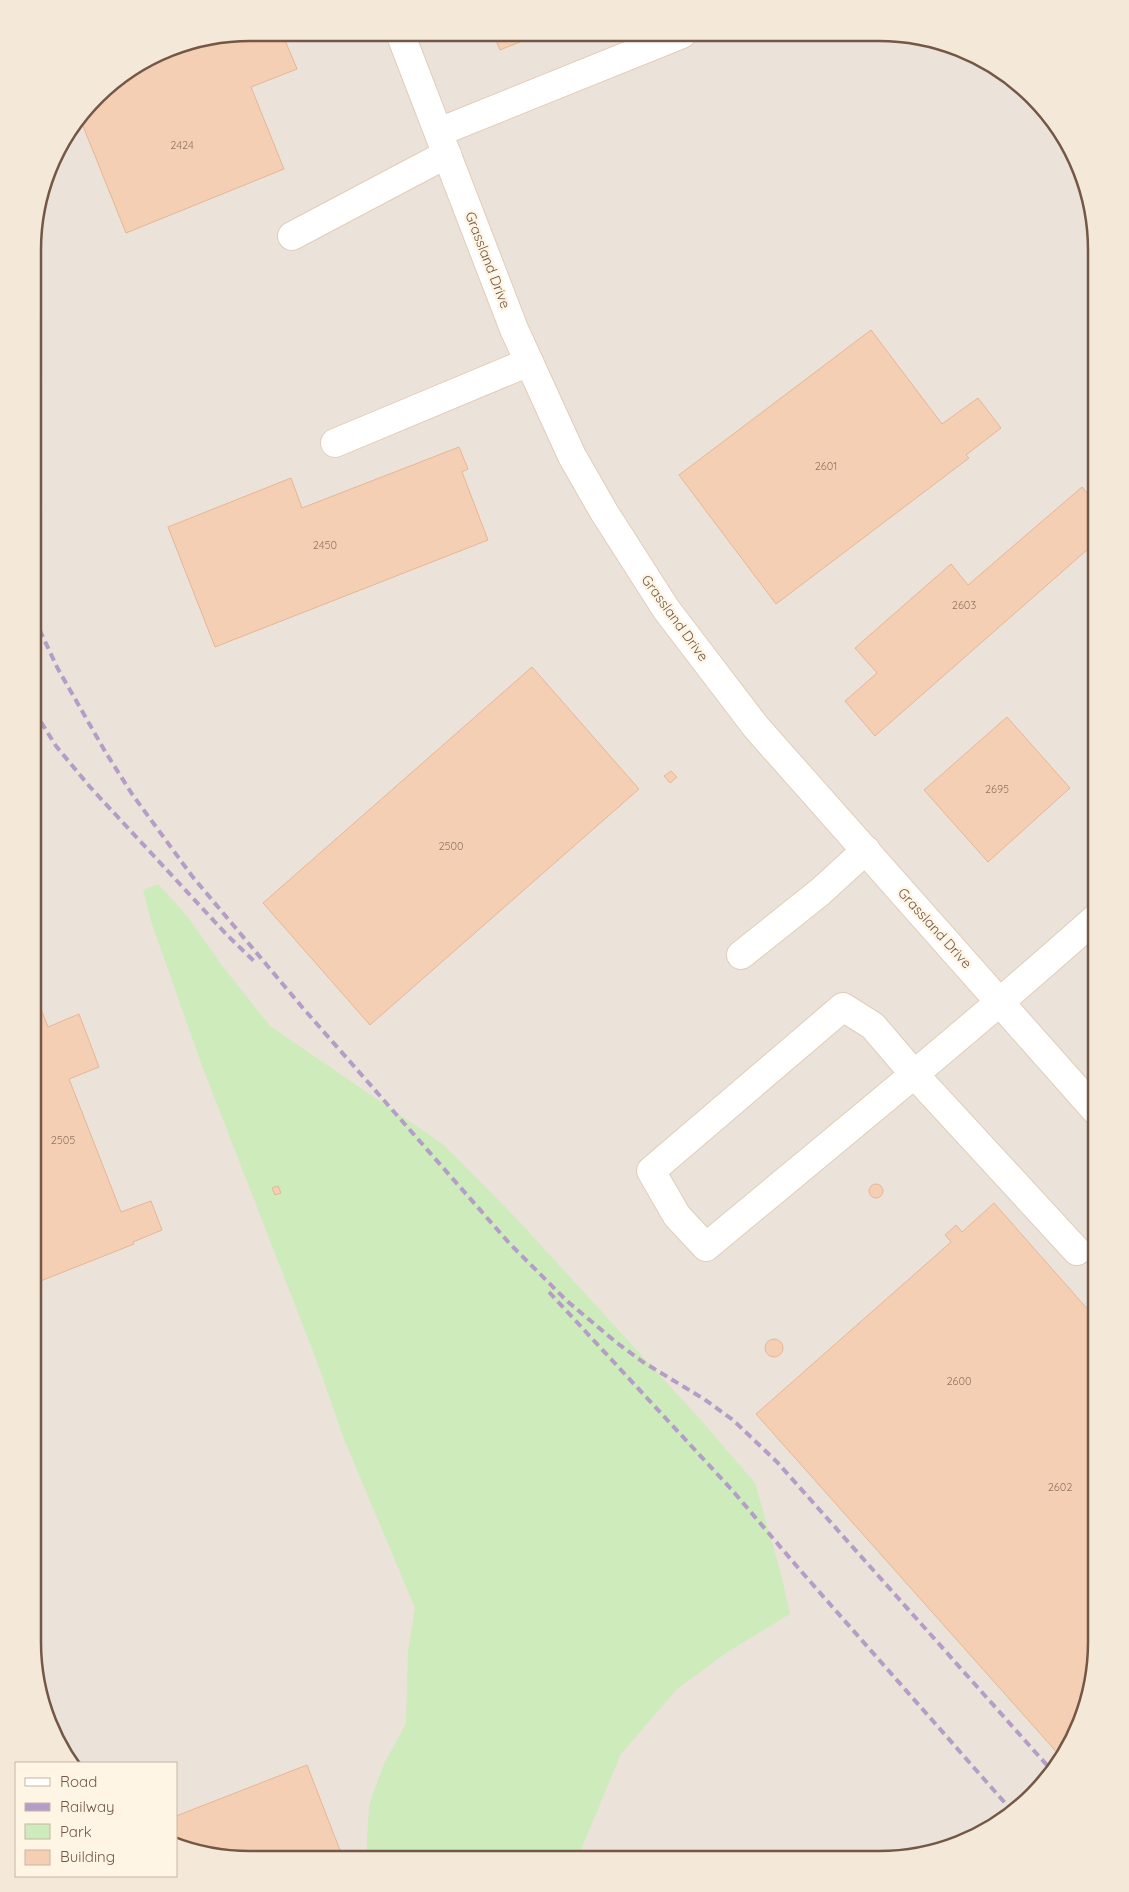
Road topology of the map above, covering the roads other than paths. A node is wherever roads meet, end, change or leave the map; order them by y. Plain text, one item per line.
1 (403, 41) edge
2 (667, 41) edge
3 (443, 143) junction
4 (292, 236) dead end
5 (529, 362) junction
6 (335, 443) dead end
7 (866, 850) junction
8 (1088, 925) edge
9 (741, 955) dead end
10 (1001, 1002) junction
11 (914, 1074) junction
12 (1088, 1102) edge
13 (1077, 1251) dead end

1 - 3 street, Grassland Drive
2 - 3 street
3 - 4 street
3 - 5 street, Grassland Drive
5 - 6 street
5 - 7 street, Grassland Drive
7 - 9 street
7 - 10 street, Grassland Drive
8 - 10 street
10 - 11 street
10 - 12 street, Grassland Drive
11 - 11 street
11 - 13 street

